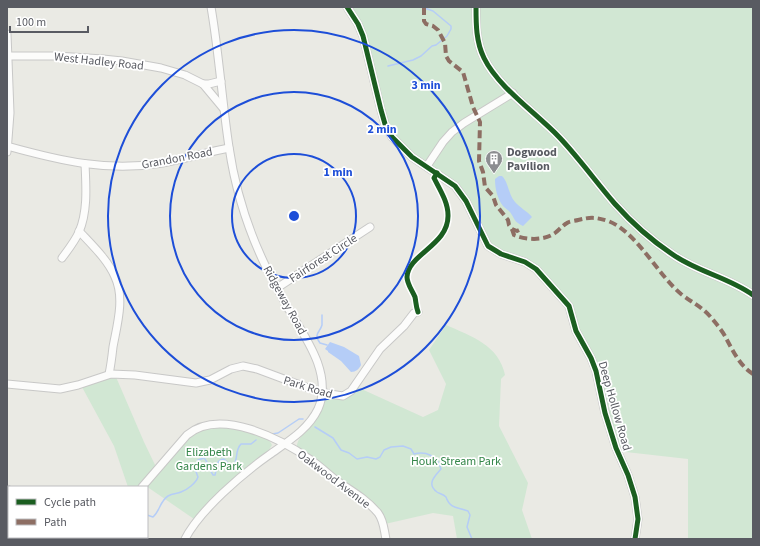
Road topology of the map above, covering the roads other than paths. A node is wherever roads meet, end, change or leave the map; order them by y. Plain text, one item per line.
1 (211, 7) edge
2 (347, 7) edge
3 (476, 7) edge
4 (7, 34) edge
5 (8, 56) edge
6 (221, 81) junction
7 (204, 84) junction
8 (513, 93) junction
9 (224, 109) junction
10 (7, 148) edge
11 (229, 148) junction
12 (85, 164) junction
13 (427, 166) junction
14 (370, 228) dead end
15 (79, 231) junction
16 (62, 258) dead end
17 (277, 288) junction
18 (753, 295) edge
19 (418, 312) dead end
20 (109, 374) junction
21 (7, 384) edge
22 (322, 392) junction
23 (285, 444) junction
24 (143, 486) edge
25 (185, 539) edge
26 (386, 539) edge
27 (635, 539) edge

1 - 6 street, Ridgeway Road
2 - 13 street, Deep Hollow Road
3 - 8 street
4 - 5 street
5 - 7 street, West Hadley Road
5 - 10 street
6 - 7 street
6 - 9 street, Ridgeway Road
7 - 9 street, West Hadley Road
8 - 13 street
8 - 18 street
9 - 11 street, Ridgeway Road
10 - 12 street, Grandon Road
11 - 12 street, Grandon Road
11 - 17 street, Ridgeway Road
12 - 15 street
13 - 27 street, Deep Hollow Road
14 - 17 street, Fairforest Circle
15 - 16 street
15 - 20 street
17 - 22 street, Ridgeway Road
19 - 22 street, Park Road
20 - 21 street, Park Road
20 - 22 street, Park Road
22 - 23 street, Ridgeway Road
23 - 24 street, Oakwood Avenue
23 - 25 street, Ridgeway Road
23 - 26 street, Oakwood Avenue

